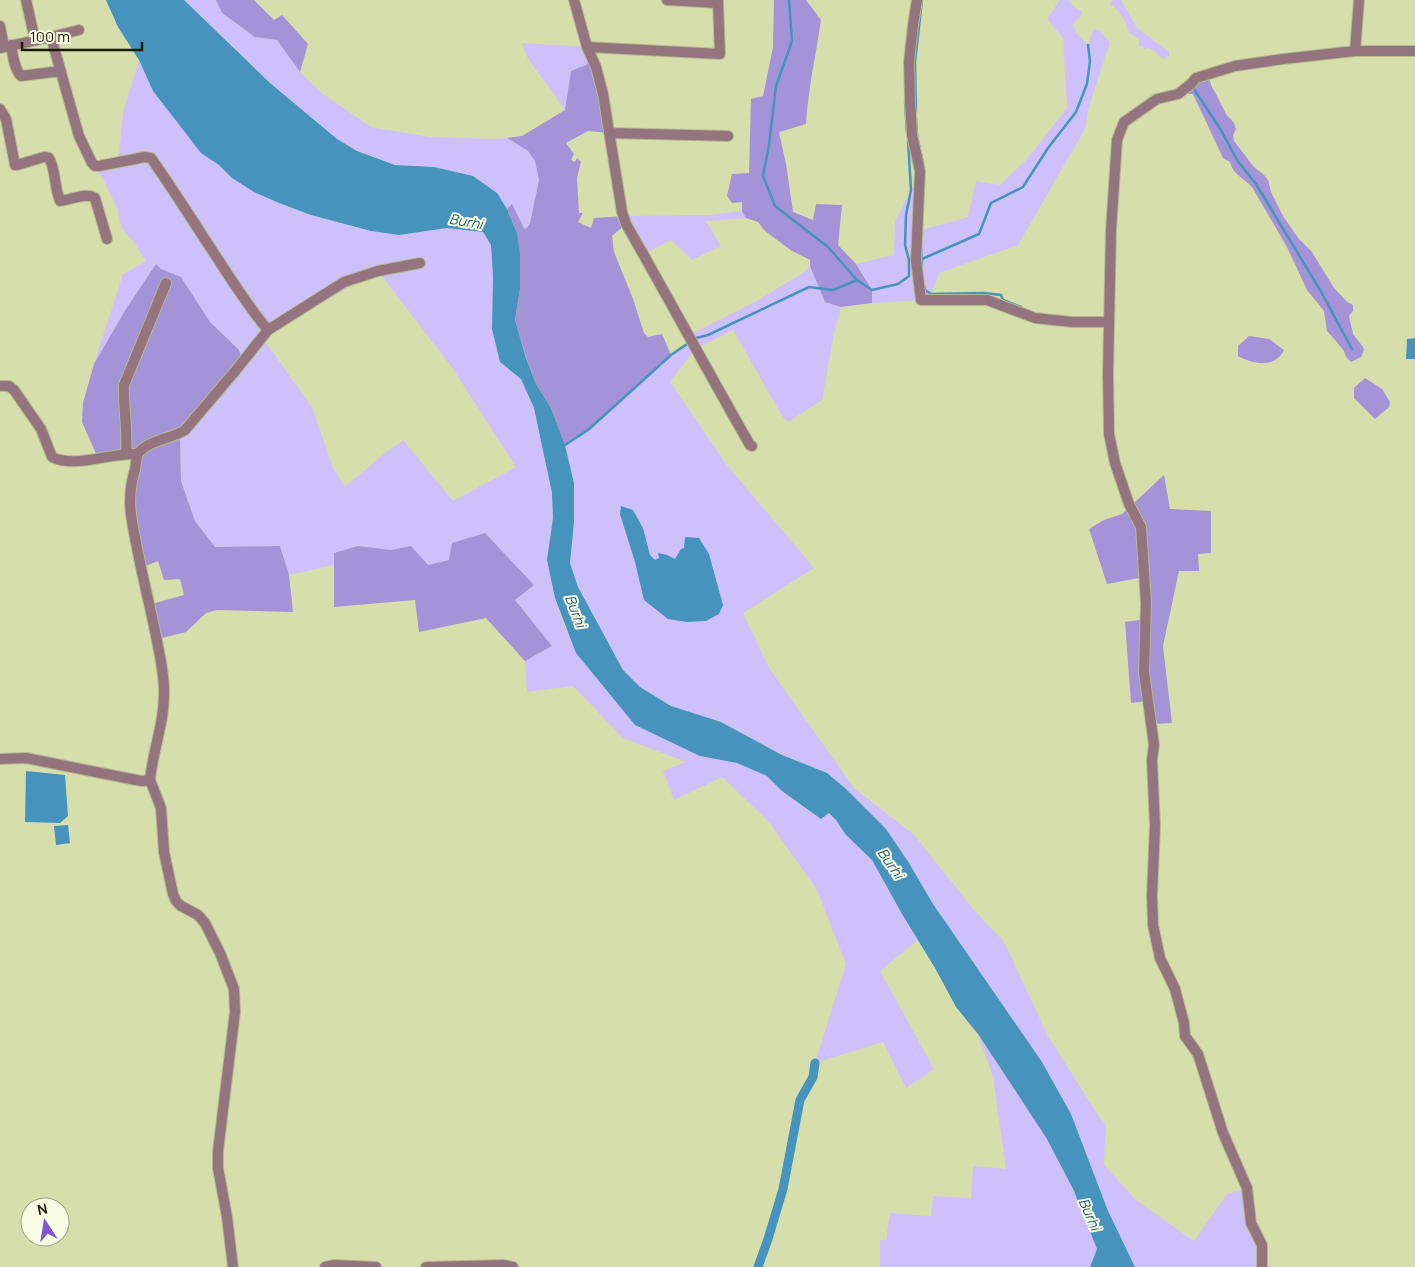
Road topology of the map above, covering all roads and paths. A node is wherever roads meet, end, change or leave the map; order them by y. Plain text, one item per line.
1 (26, 0) edge
2 (574, 0) edge
3 (667, 0) edge
4 (917, 0) edge
5 (1359, 0) edge
6 (718, 1) edge
7 (0, 26) edge
8 (80, 30) dead end
9 (52, 37) junction
10 (35, 40) junction
11 (5, 47) edge
12 (587, 47) junction
13 (1355, 51) junction
14 (1415, 52) edge
15 (61, 71) junction
16 (0, 109) edge
17 (609, 133) junction
18 (728, 136) dead end
19 (107, 239) dead end
20 (420, 263) dead end
21 (166, 283) dead end
22 (1109, 322) junction
23 (268, 330) junction
24 (0, 386) edge
25 (752, 446) dead end
26 (126, 453) junction
27 (138, 454) junction
28 (0, 759) edge
29 (150, 780) junction
30 (233, 1267) edge
31 (325, 1267) edge
32 (376, 1267) edge
33 (426, 1267) edge
34 (513, 1267) edge
35 (1262, 1267) edge

1 - 10 street
2 - 12 street
3 - 6 street
4 - 22 street
5 - 13 street
6 - 12 street
7 - 11 street
8 - 9 street
9 - 10 street
9 - 15 street
10 - 11 street
11 - 15 street
12 - 17 street
13 - 14 street
13 - 22 street
15 - 23 street
16 - 19 street
17 - 18 street
17 - 25 street
20 - 23 street
21 - 26 street
22 - 35 street
23 - 27 street
24 - 26 street
26 - 27 street
27 - 29 street
28 - 29 street
29 - 30 street
31 - 32 street
33 - 34 street

